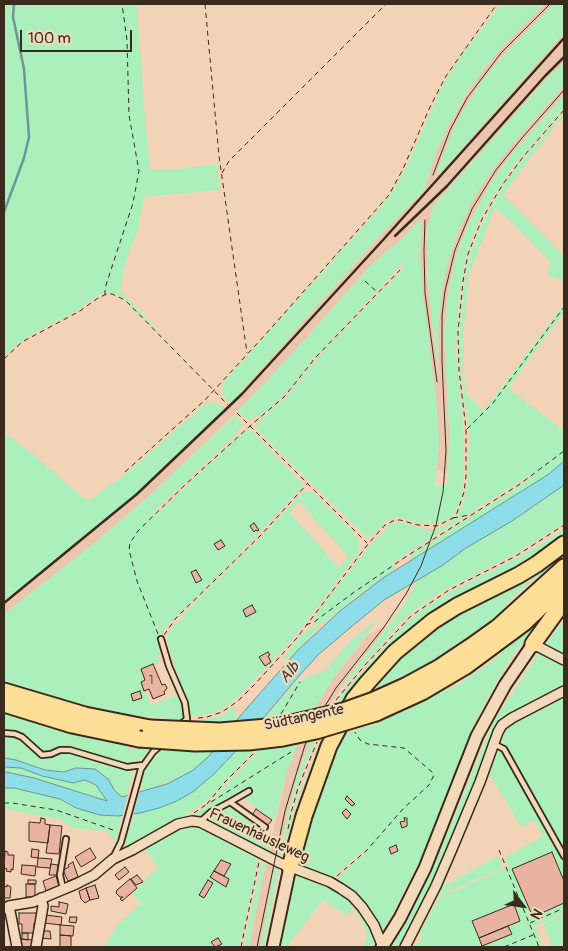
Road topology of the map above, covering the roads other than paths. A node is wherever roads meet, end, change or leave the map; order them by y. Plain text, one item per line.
1 (564, 544) edge
2 (564, 567) edge
3 (564, 585) edge
4 (564, 601) edge
5 (161, 640) road end
6 (533, 644) junction
7 (564, 660) edge
8 (4, 691) edge
9 (564, 691) edge
10 (4, 704) edge
11 (375, 706) junction
12 (4, 733) edge
13 (494, 744) junction
14 (142, 765) junction
15 (249, 791) dead end
16 (230, 802) junction
17 (200, 822) junction
18 (265, 827) dead end
19 (66, 839) dead end
20 (564, 856) edge
21 (113, 860) junction
22 (290, 867) junction
23 (63, 890) junction
24 (41, 898) junction
25 (5, 907) edge
26 (17, 947) edge
27 (36, 947) edge
28 (272, 947) edge
29 (383, 947) edge
30 (405, 947) edge

1 - 22 highway
2 - 11 highway, Südtangente
3 - 11 highway, Südtangente
4 - 6 highway
5 - 14 lane
6 - 7 street
6 - 29 main road
8 - 11 highway, Südtangente, bridge
9 - 13 street
10 - 11 highway, Südtangente, bridge
12 - 14 lane
13 - 20 lane
13 - 30 street
14 - 21 lane
15 - 16 lane
16 - 17 lane
16 - 18 lane
17 - 21 street, Frauenhäusleweg
17 - 22 street, Frauenhäusleweg
19 - 23 lane
21 - 23 street, Frauenhäusleweg
22 - 28 main road
22 - 29 street, Frauenhäusleweg
23 - 24 street, Frauenhäusleweg
24 - 25 street, Frauenhäusleweg
24 - 27 street
25 - 26 street

